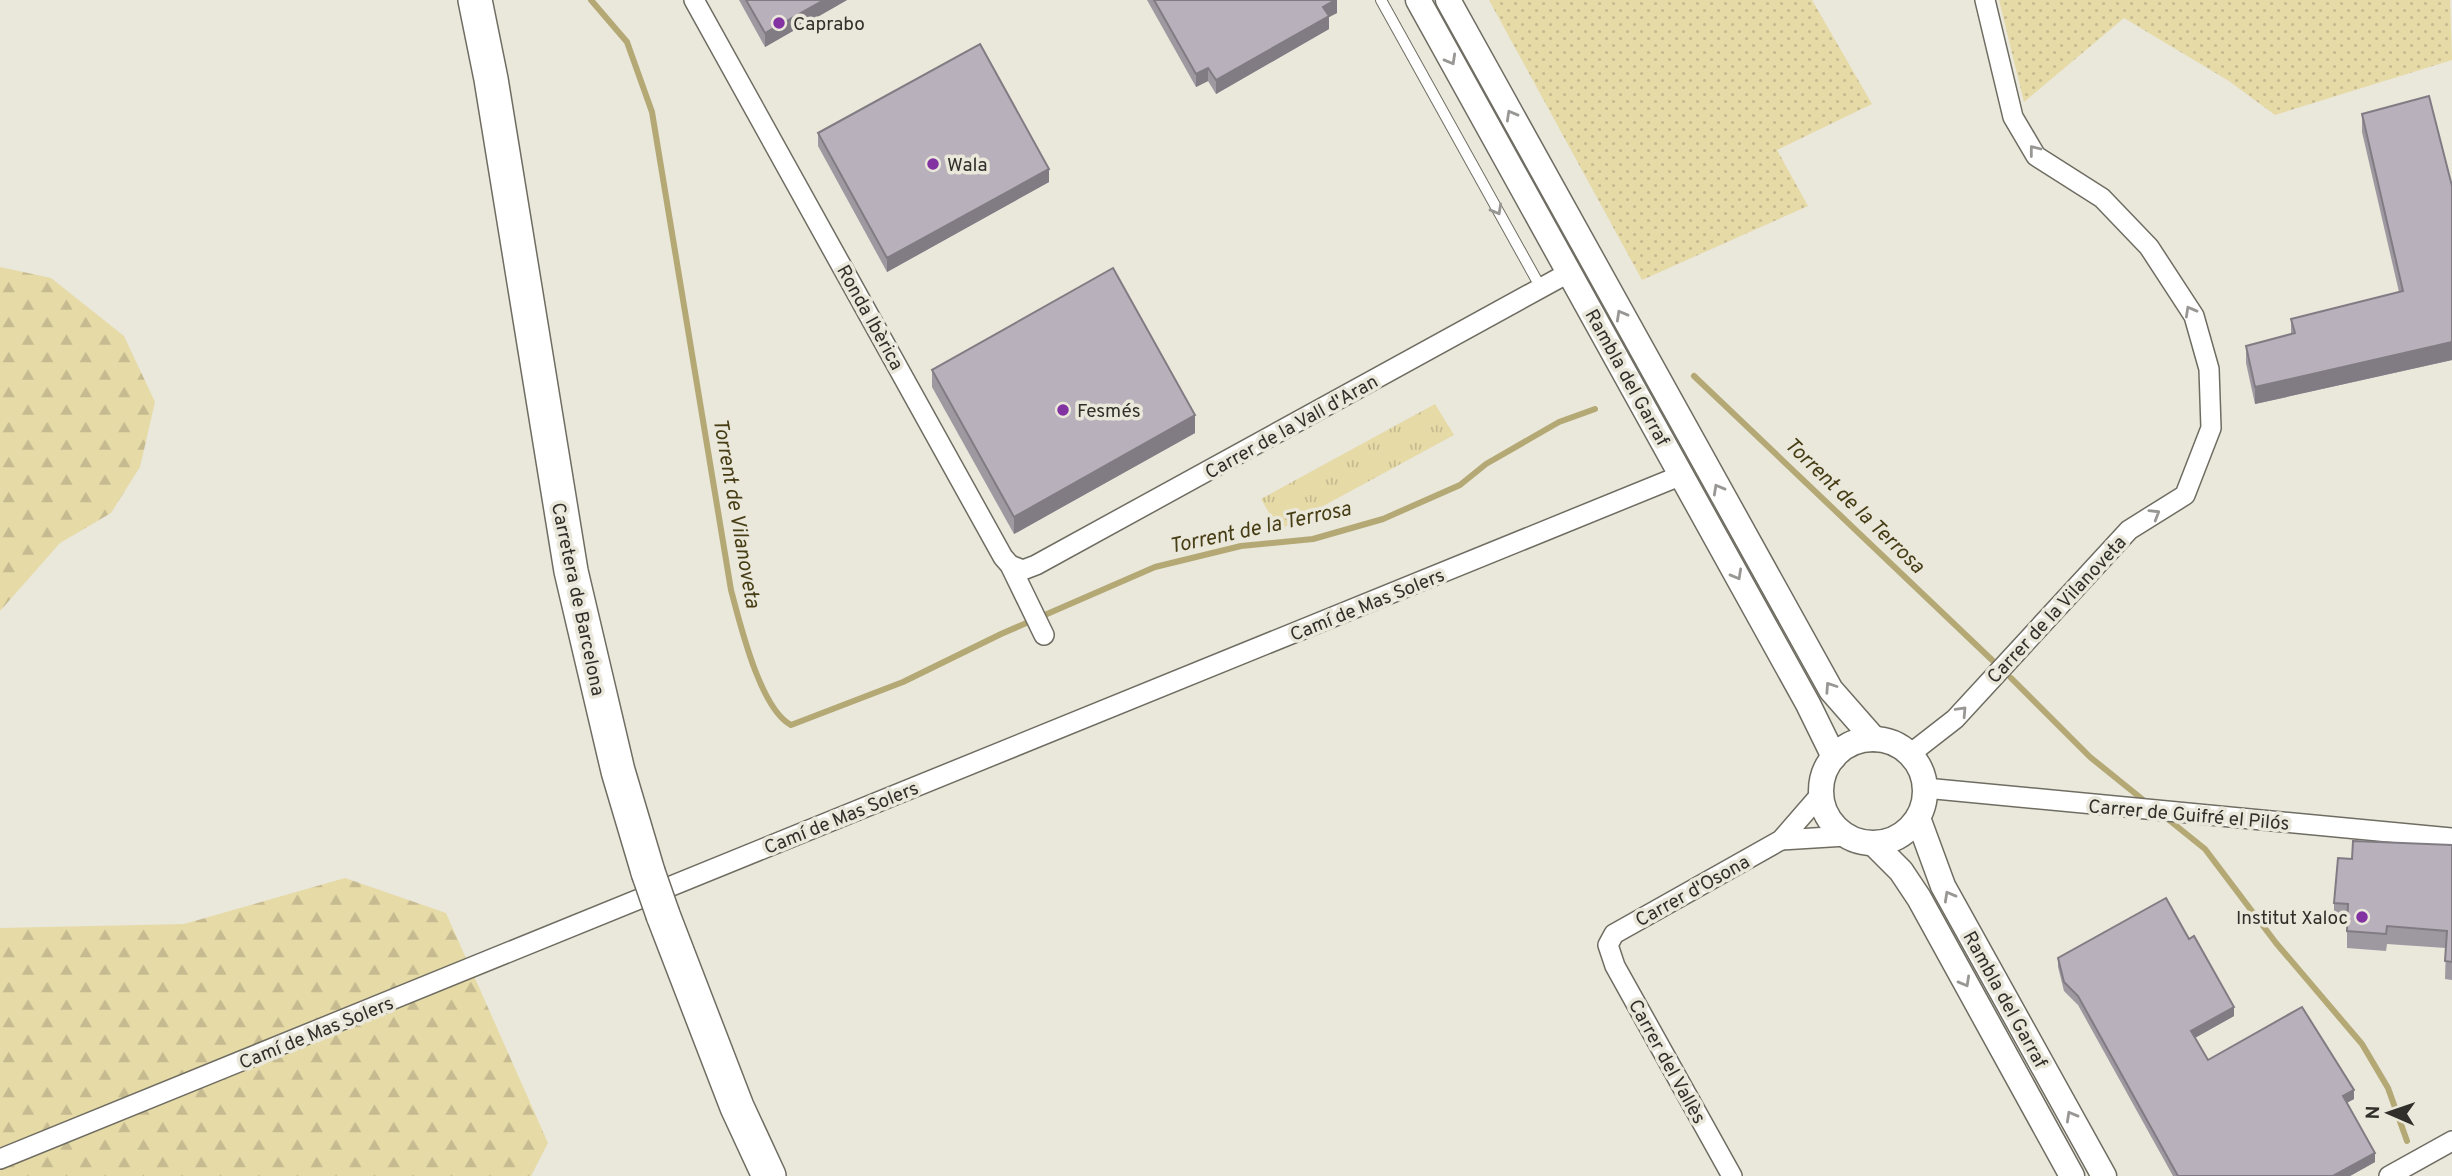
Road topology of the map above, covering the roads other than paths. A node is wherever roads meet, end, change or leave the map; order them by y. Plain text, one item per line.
1 (475, 0) edge
2 (694, 0) edge
3 (1381, 0) edge
4 (1418, 0) edge
5 (1448, 0) edge
6 (1985, 0) edge
7 (1570, 272) junction
8 (1541, 288) junction
9 (1643, 378) junction
10 (1657, 404) junction
11 (1682, 475) junction
12 (1010, 565) junction
13 (1044, 635) dead end
14 (1874, 739) junction
15 (1910, 754) junction
16 (1834, 757) junction
17 (1925, 788) junction
18 (1821, 794) junction
19 (1918, 818) junction
20 (1846, 836) junction
21 (2452, 838) edge
22 (1781, 840) junction
23 (1874, 844) junction
24 (1608, 945) joint
25 (2452, 1141) edge
26 (0, 1159) edge
27 (769, 1176) edge
28 (1732, 1176) edge
29 (2072, 1176) edge
30 (2104, 1176) edge
31 (2389, 1176) edge

1 - 27 highway, Carretera de Barcelona, bridge
2 - 12 street, Ronda Ibèrica
3 -> 8 lane
4 -> 7 street, Rambla del Garraf
9 -> 5 street, Rambla del Garraf
15 -> 6 street, Carrer de la Vilanoveta
7 - 8 street, Carrer de la Vall d'Aran
7 - 9 street, Rambla del Garraf
8 - 12 street, Carrer de la Vall d'Aran
9 - 10 street, Rambla del Garraf
10 - 11 street, Rambla del Garraf
14 -> 10 street, Rambla del Garraf
11 -> 16 street, Rambla del Garraf
11 - 26 street, Camí de Mas Solers
12 - 13 street, Ronda Ibèrica
14 - 15 street, Rambla del Garraf
14 - 16 street
15 - 17 street
16 - 18 street
17 - 19 street
17 - 21 street, Carrer de Guifré el Pilós
18 - 20 street
18 - 22 street, Carrer d'Osona
19 - 23 street
30 -> 19 street, Rambla del Garraf
20 - 22 street, Carrer d'Osona
20 - 23 street, Rambla del Garraf
22 - 24 street, Carrer d'Osona
23 -> 29 street, Rambla del Garraf
24 - 28 street, Carrer del Vallès
25 - 31 street

